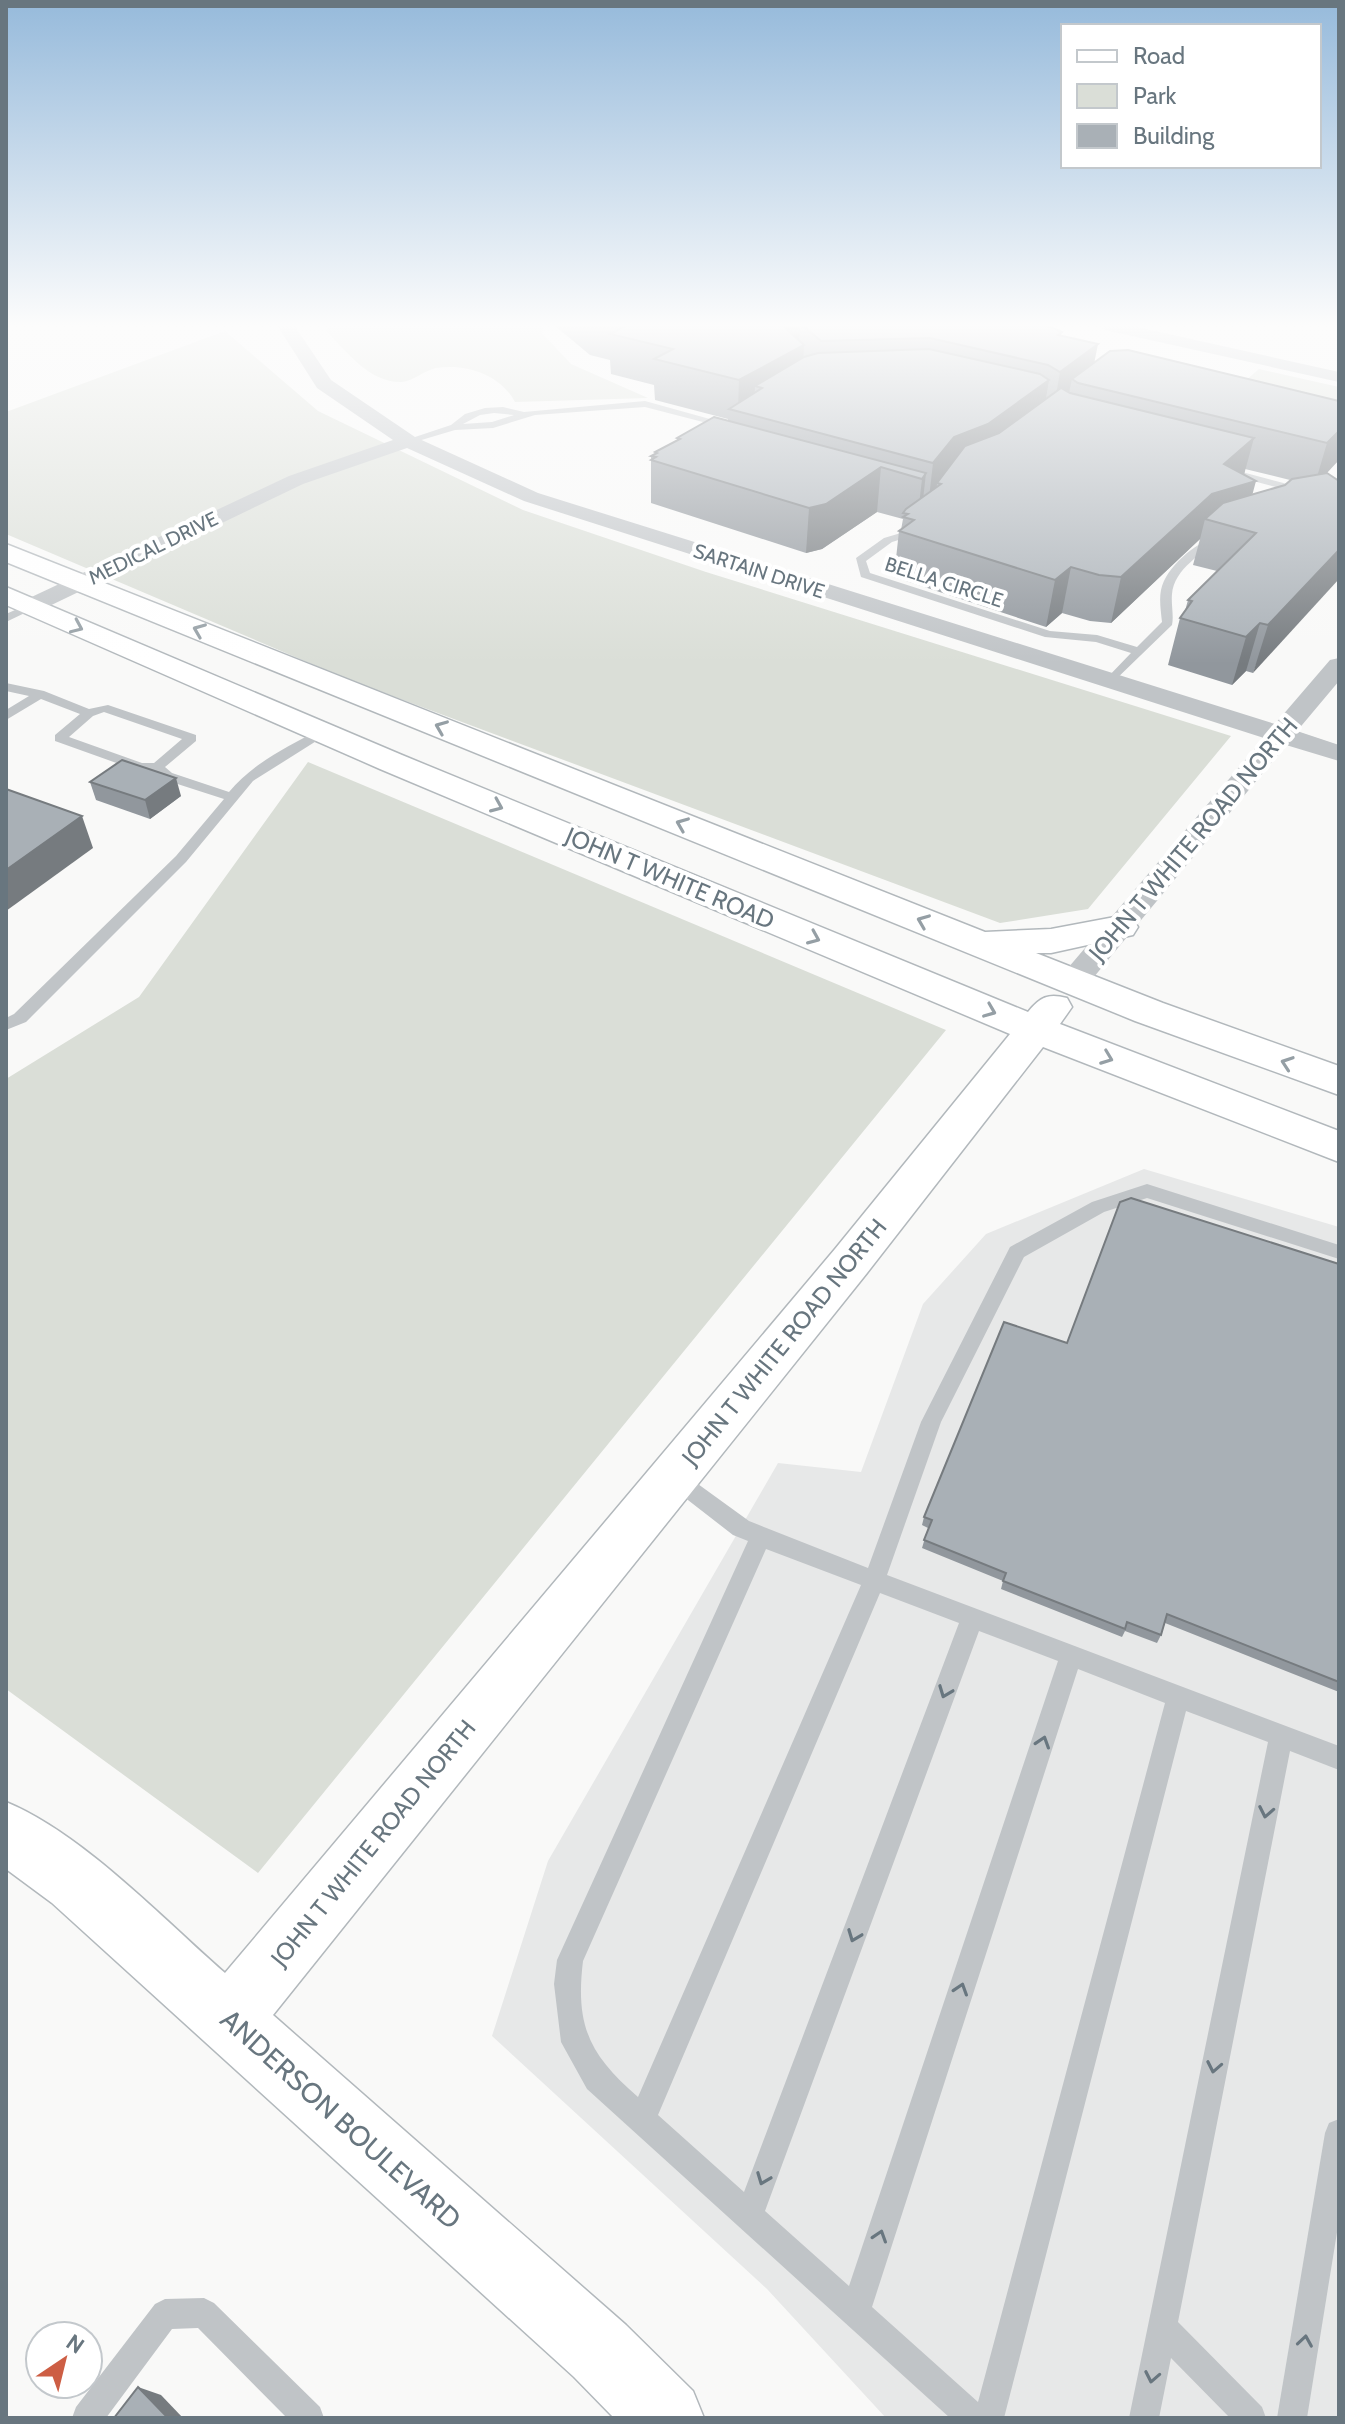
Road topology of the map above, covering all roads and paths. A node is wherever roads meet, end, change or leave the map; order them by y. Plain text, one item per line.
1 (404, 438) edge
2 (417, 438) edge
3 (408, 441) junction
4 (1213, 468) edge
5 (1287, 487) junction
6 (1301, 490) edge
7 (1282, 499) edge
8 (926, 523) edge
9 (1221, 538) edge
10 (6, 552) edge
11 (81, 583) junction
12 (14, 606) edge
13 (1140, 652) junction
14 (1339, 665) edge
15 (1110, 681) junction
16 (6, 687) edge
17 (40, 694) junction
18 (89, 713) junction
19 (6, 716) edge
20 (323, 733) junction
21 (1281, 734) junction
22 (1339, 753) edge
23 (157, 767) junction
24 (232, 797) junction
25 (1120, 927) junction
26 (960, 936) junction
27 (1073, 982) junction
28 (6, 1025) edge
29 (1034, 1029) junction
30 (1339, 1081) edge
31 (1339, 1147) edge
32 (1339, 1252) edge
33 (673, 1477) junction
34 (761, 1537) junction
35 (874, 1581) junction
36 (972, 1619) junction
37 (1071, 1657) junction
38 (1178, 1697) junction
39 (1281, 1736) junction
40 (1339, 1758) edge
41 (6, 1832) edge
42 (229, 2019) junction
43 (643, 2118) junction
44 (1339, 2133) edge
45 (750, 2214) junction
46 (856, 2310) junction
47 (1162, 2327) junction
48 (87, 2418) edge
49 (309, 2418) edge
50 (666, 2418) edge
51 (973, 2418) edge
52 (989, 2418) edge
53 (1144, 2418) edge
54 (1251, 2418) edge
55 (1292, 2418) edge

1 - 3 street, SARTAIN DRIVE
2 - 3 lane, MEDICAL DRIVE
3 - 11 street, MEDICAL DRIVE
3 - 15 street, SARTAIN DRIVE
4 - 5 lane
5 - 6 lane
5 - 7 lane
8 - 13 lane, BELLA CIRCLE
9 - 13 lane
10 - 11 main road
11 - 12 street, MEDICAL DRIVE
26 -> 11 main road
12 -> 20 main road, JOHN T WHITE ROAD
13 - 15 lane
14 - 21 street, JOHN T WHITE ROAD NORTH
15 - 21 street, SARTAIN DRIVE
16 - 17 lane
17 - 18 lane
17 - 19 lane
18 - 23 lane
18 - 23 lane
20 - 24 lane
20 -> 29 main road, JOHN T WHITE ROAD
21 - 22 street, SARTAIN DRIVE
21 - 25 street, JOHN T WHITE ROAD NORTH
23 - 24 lane
24 - 28 lane
25 - 26 main road
25 - 27 street, JOHN T WHITE ROAD NORTH
26 - 27 main road
27 - 29 main road, JOHN T WHITE ROAD NORTH
30 -> 27 main road
29 -> 31 main road, JOHN T WHITE ROAD
29 - 33 main road, JOHN T WHITE ROAD NORTH
32 - 35 lane
33 - 34 lane
33 - 42 main road, JOHN T WHITE ROAD NORTH
34 - 35 lane
34 - 43 lane
35 - 36 lane
35 - 43 lane
36 - 37 lane
36 -> 45 lane
37 - 38 lane
46 -> 37 lane
38 - 39 lane
38 - 52 lane
39 - 40 lane
39 -> 47 lane
41 - 42 main road, ANDERSON BOULEVARD
42 - 50 main road, ANDERSON BOULEVARD
43 - 45 lane
55 -> 44 lane
45 - 46 lane
46 - 51 lane
47 -> 53 lane
47 - 54 lane
48 - 49 lane

